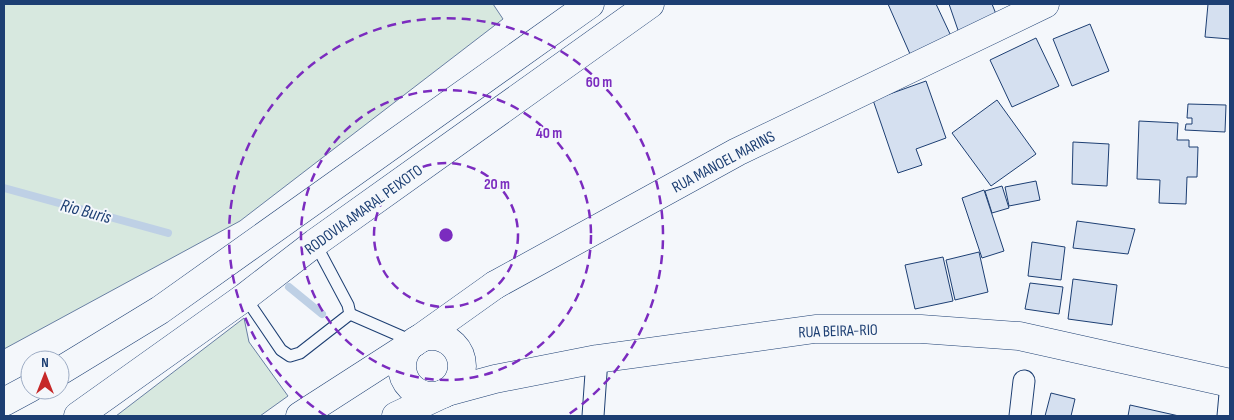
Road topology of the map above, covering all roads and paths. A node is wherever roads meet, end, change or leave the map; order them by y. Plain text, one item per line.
1 (590, 4) edge
2 (650, 4) edge
3 (1045, 4) edge
4 (314, 243) junction
5 (245, 296) junction
6 (350, 314) junction
7 (415, 342) junction
8 (596, 359) junction
9 (70, 365) edge
10 (1024, 381) dead end
11 (1230, 383) edge
12 (447, 392) junction
13 (20, 393) edge
14 (1230, 394) edge
15 (4, 402) edge
16 (78, 416) edge
17 (300, 416) edge
18 (396, 416) edge
19 (593, 416) edge
20 (1020, 416) edge
21 (1228, 416) edge

1 - 9 main road
2 - 4 main road, RODOVIA AMARAL PEIXOTO
3 - 7 main road, RUA MANOEL MARINS
4 - 5 main road, RODOVIA AMARAL PEIXOTO
4 - 6 lane
5 - 6 lane
5 - 16 main road, RODOVIA AMARAL PEIXOTO
6 - 7 lane
7 - 12 main road
7 - 12 main road
7 - 17 main road, RUA MANOEL MARINS
8 - 11 main road, RUA BEIRA-RIO
8 - 12 main road, RUA BEIRA-RIO
8 - 19 street
10 - 20 street
12 - 18 main road
13 - 15 main road
14 - 21 street

